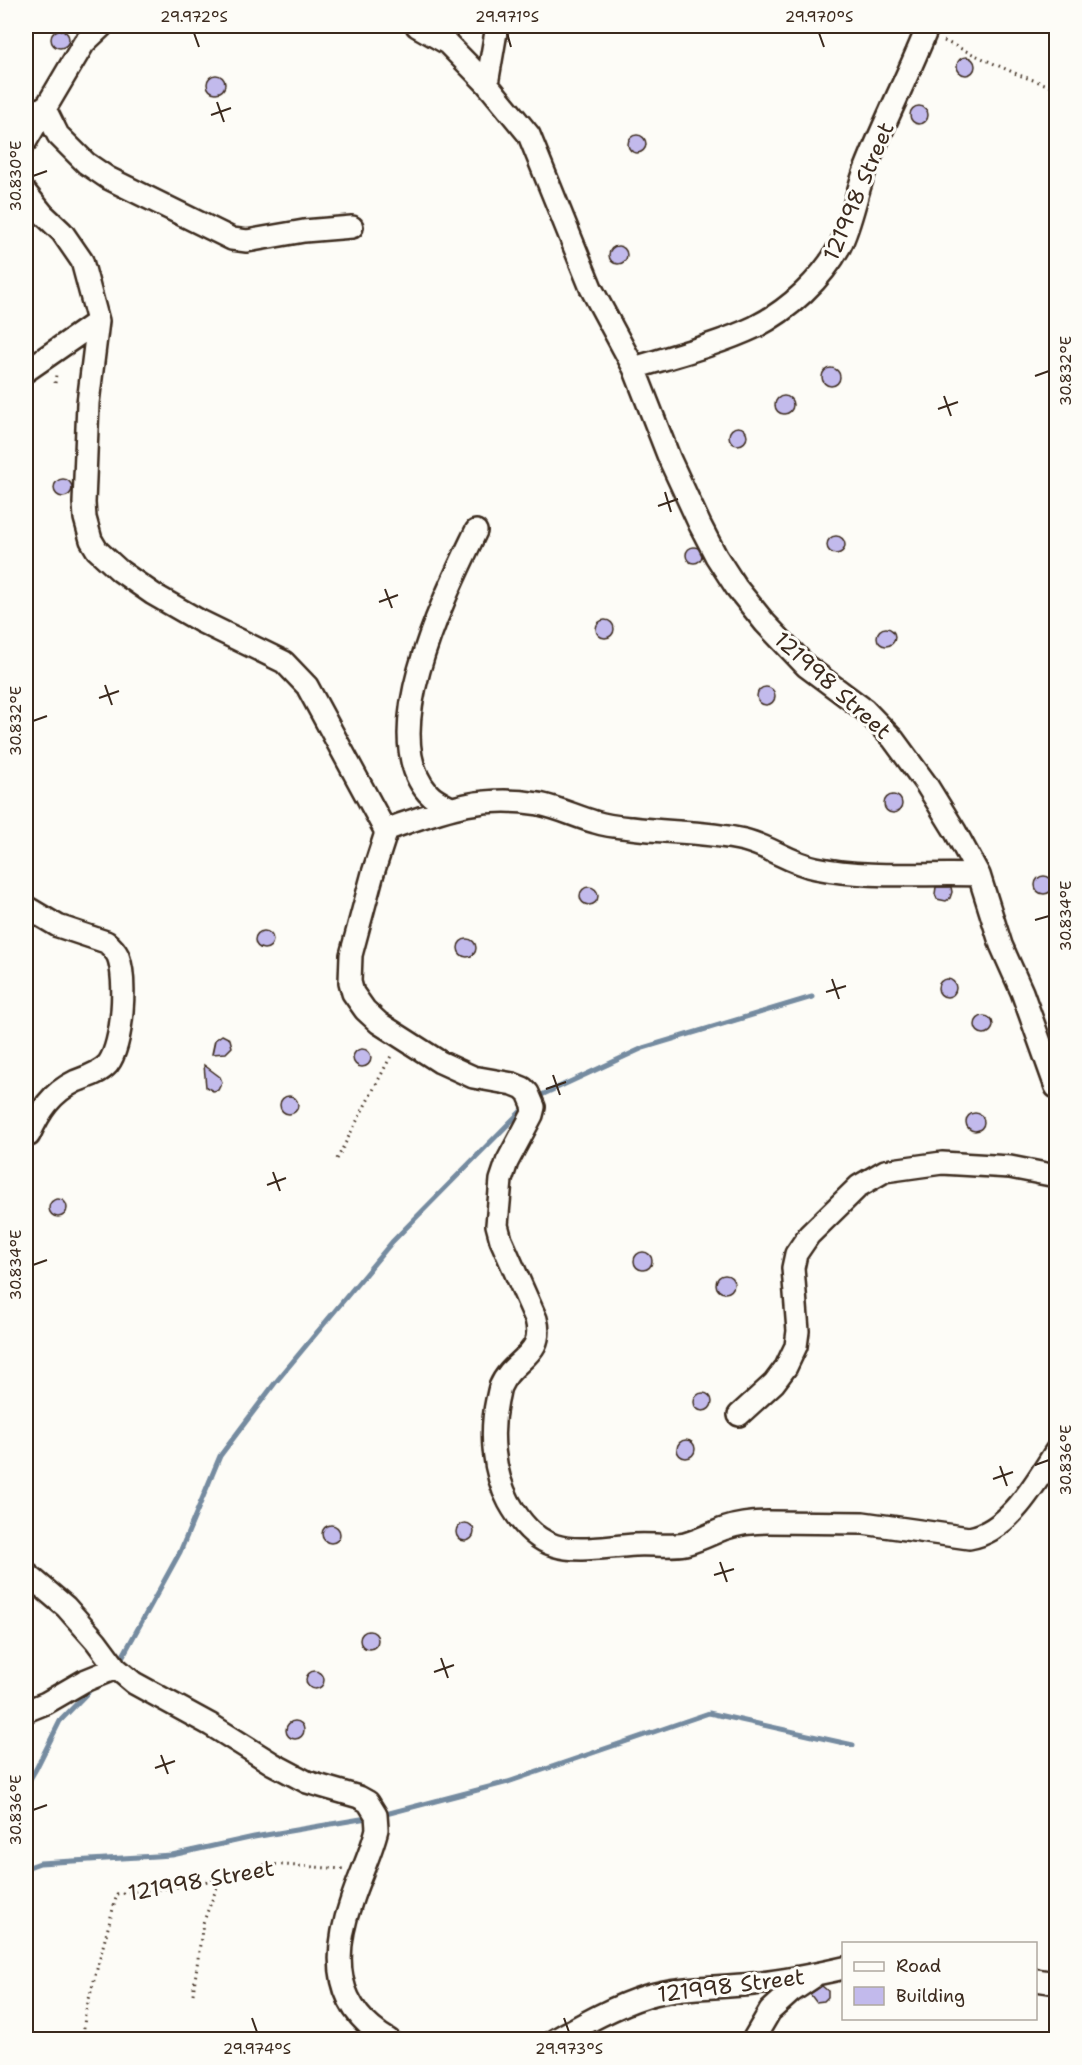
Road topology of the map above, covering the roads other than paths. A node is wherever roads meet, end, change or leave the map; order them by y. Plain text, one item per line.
1 (102, 26) edge
2 (417, 26) edge
3 (497, 26) edge
4 (927, 29) edge
5 (487, 84) junction
6 (44, 107) junction
7 (26, 141) edge
8 (26, 193) edge
9 (352, 227) dead end
10 (98, 321) junction
11 (634, 368) junction
12 (26, 371) edge
13 (476, 531) dead end
14 (451, 808) junction
15 (385, 830) junction
16 (979, 875) junction
17 (26, 907) edge
18 (1056, 1087) edge
19 (29, 1135) dead end
20 (1056, 1176) edge
21 (739, 1415) dead end
22 (1056, 1451) edge
23 (26, 1573) edge
24 (116, 1668) junction
25 (26, 1711) edge
26 (842, 1968) edge
27 (820, 1973) junction
28 (1037, 1980) edge
29 (1056, 1983) edge
30 (389, 2040) edge
31 (555, 2040) edge
32 (753, 2040) edge

1 - 6 street
2 - 5 street
3 - 5 street
4 - 11 street, 121998 Street
5 - 11 street
6 - 7 street
6 - 9 street
8 - 10 street
10 - 12 street
10 - 15 street
11 - 16 street, 121998 Street
13 - 14 street
14 - 15 street
14 - 16 street
15 - 22 street
16 - 18 street, 121998 Street
17 - 19 street
20 - 21 street
23 - 24 street
24 - 25 street
24 - 30 street
26 - 27 street, 121998 Street
27 - 31 street, 121998 Street
27 - 32 street
28 - 29 street

